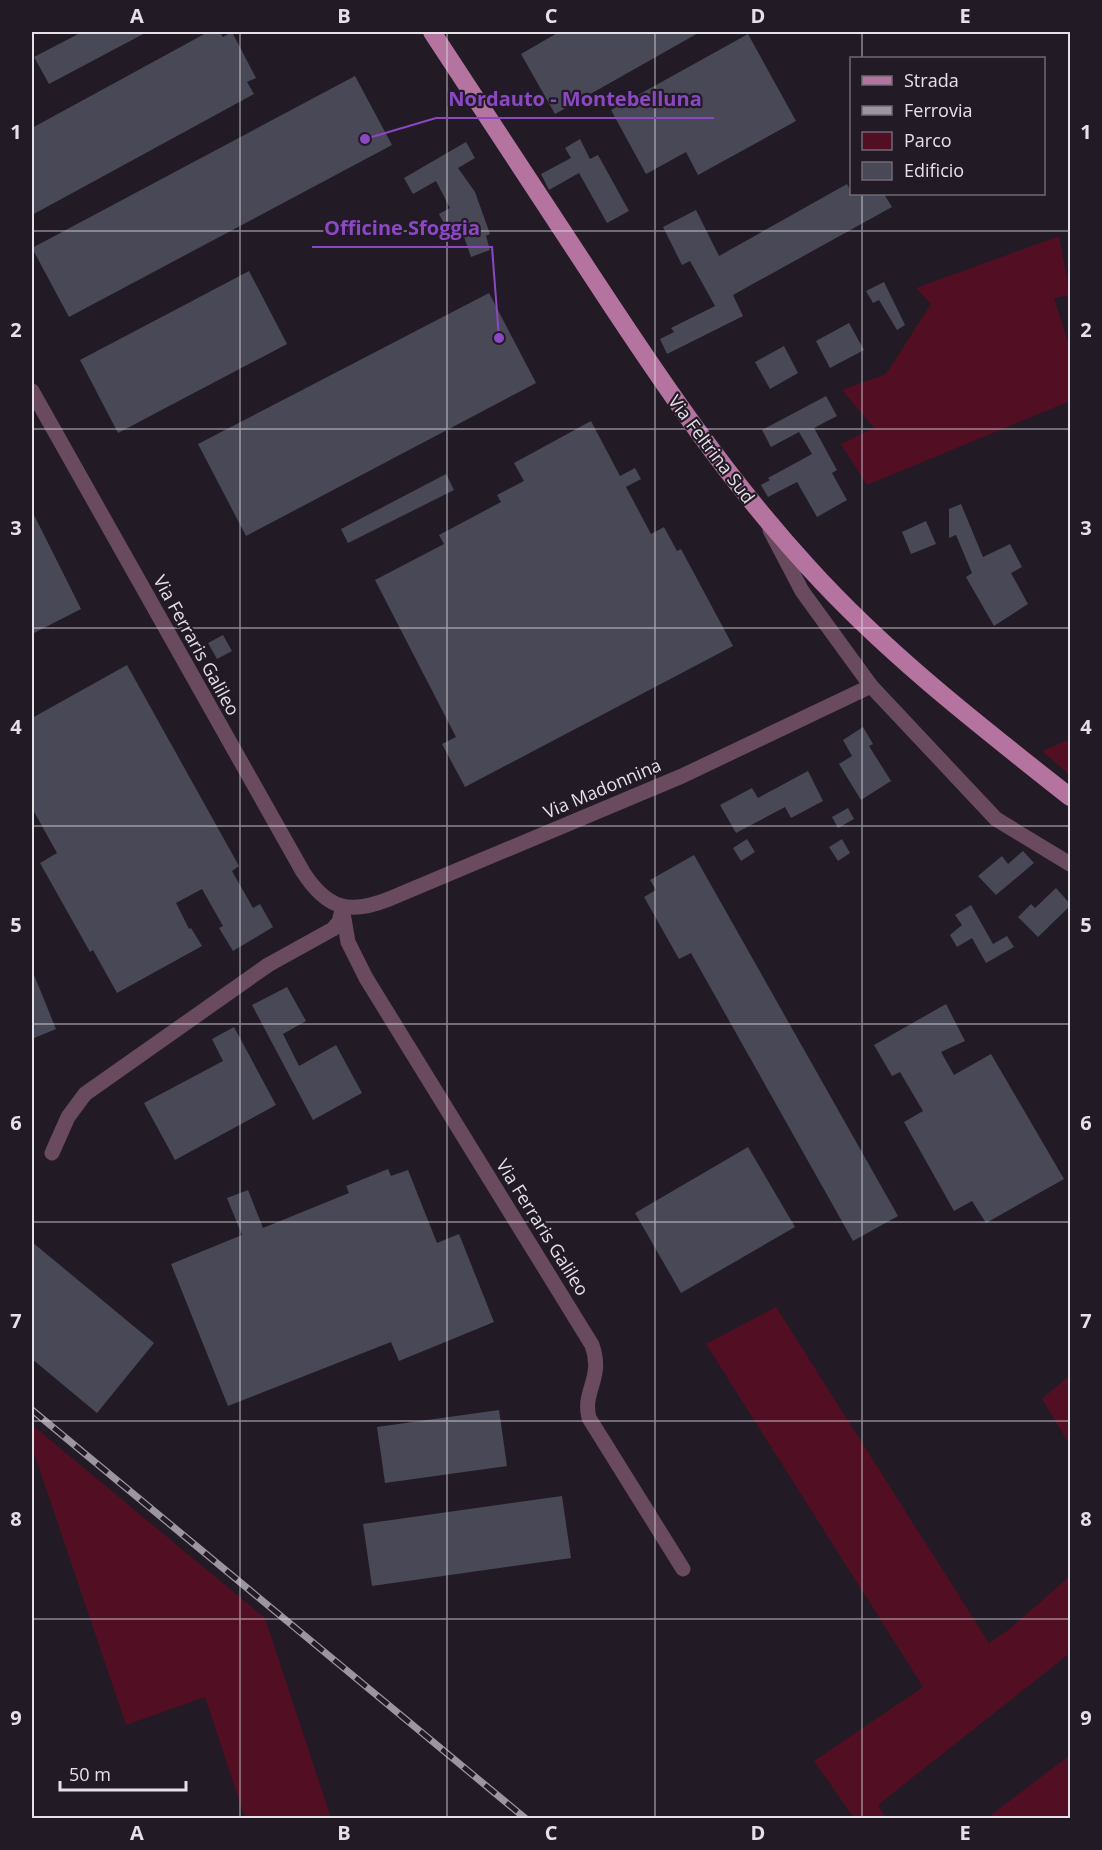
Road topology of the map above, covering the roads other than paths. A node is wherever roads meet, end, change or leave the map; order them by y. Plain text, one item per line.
1 (432, 32) edge
2 (32, 391) edge
3 (763, 516) junction
4 (871, 686) junction
5 (1071, 797) edge
6 (1071, 864) edge
7 (342, 907) junction
8 (52, 1153) dead end
9 (683, 1569) dead end

1 - 3 main road, Via Feltrina Sud
2 - 7 street, Via Ferraris Galileo
3 - 4 street
3 - 5 main road, Via Feltrina Sud
4 - 6 street
4 - 7 street, Via Madonnina
7 - 8 street
7 - 9 street, Via Ferraris Galileo

